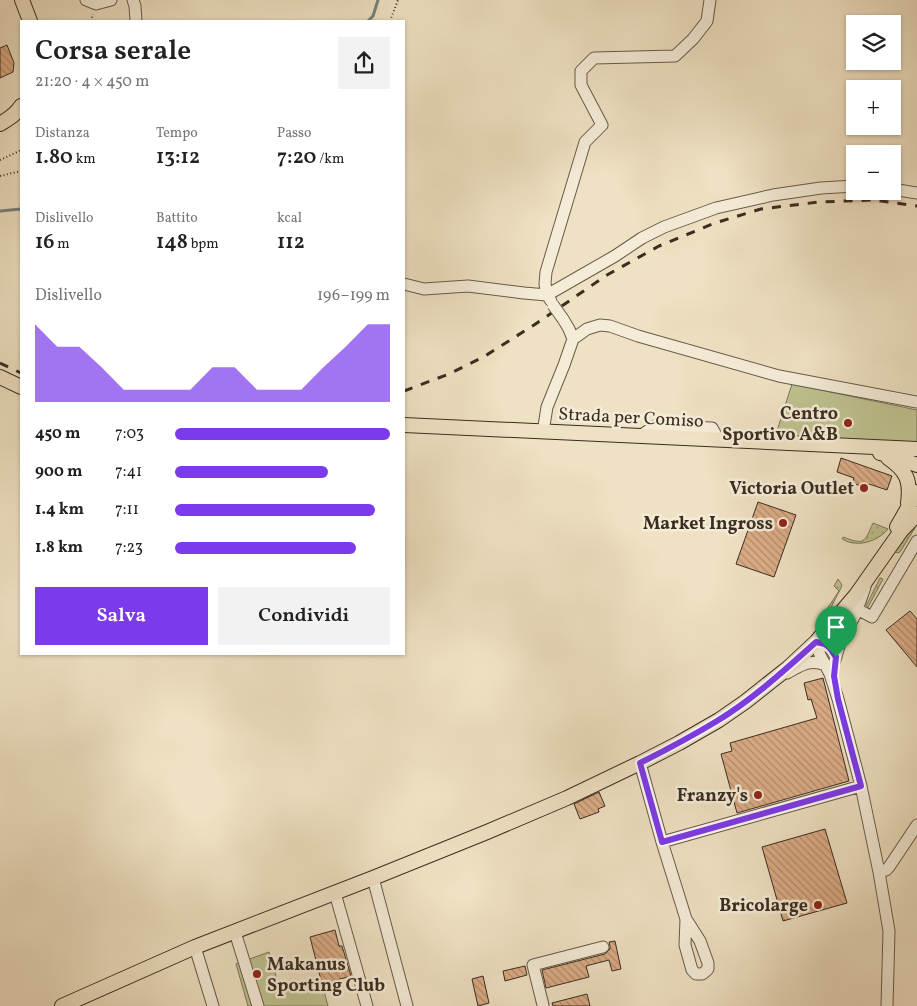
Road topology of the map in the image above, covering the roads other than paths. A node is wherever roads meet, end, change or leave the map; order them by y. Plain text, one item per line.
1 (22, 0) edge
2 (86, 0) edge
3 (111, 0) edge
4 (133, 0) edge
5 (710, 0) edge
6 (30, 20) edge
7 (136, 20) edge
8 (20, 108) edge
9 (0, 124) edge
10 (846, 187) edge
11 (901, 191) edge
12 (917, 193) edge
13 (405, 284) edge
14 (550, 300) junction
15 (573, 339) junction
16 (0, 377) edge
17 (20, 387) edge
18 (917, 402) edge
19 (405, 425) edge
20 (543, 432) junction
21 (838, 446) junction
22 (917, 449) edge
23 (876, 453) junction
24 (917, 465) edge
25 (917, 492) edge
26 (912, 511) edge
27 (917, 540) edge
28 (877, 566) junction
29 (895, 576) junction
30 (868, 578) junction
31 (857, 609) junction
32 (816, 642) junction
33 (836, 657) junction
34 (826, 665) junction
35 (770, 682) junction
36 (838, 699) junction
37 (640, 763) junction
38 (861, 786) junction
39 (917, 825) edge
40 (662, 842) junction
41 (879, 872) junction
42 (373, 878) junction
43 (335, 893) junction
44 (686, 919) junction
45 (236, 932) junction
46 (700, 940) junction
47 (685, 945) junction
48 (195, 947) junction
49 (603, 947) dead end
50 (62, 1006) edge
51 (213, 1006) edge
52 (258, 1006) edge
53 (366, 1006) edge
54 (407, 1006) edge
55 (541, 1006) edge
56 (887, 1006) edge

1 - 6 main road
2 - 3 street
4 - 7 street
5 - 14 street
8 - 9 main road
10 - 14 street
11 - 12 street
13 - 14 street
14 - 15 street, bridge
15 - 18 street
15 - 20 street
16 - 17 main road
19 - 20 main road, Strada per Comiso
20 - 21 main road, Strada per Comiso
21 - 22 main road, Strada per Comiso
21 - 23 main road
23 - 24 main road
23 - 26 main road
25 - 26 main road
26 - 28 main road
27 - 29 street
28 - 29 street
28 - 30 main road
29 - 31 street
30 - 31 street
30 - 32 main road
31 - 33 street
32 - 33 street
32 - 34 street
32 - 35 main road
33 - 36 street
34 - 35 street
34 - 36 street
35 - 37 main road
36 - 38 street
37 - 40 street
37 - 42 main road
38 - 40 street
38 - 41 street
39 - 41 street
40 - 44 street
41 - 56 street
42 - 43 main road
42 - 54 street
43 - 45 main road
43 - 53 street
44 - 46 street
44 - 47 street
45 - 48 main road
45 - 52 street
46 - 47 street
46 - 47 street
48 - 50 main road
48 - 51 street
49 - 55 street

